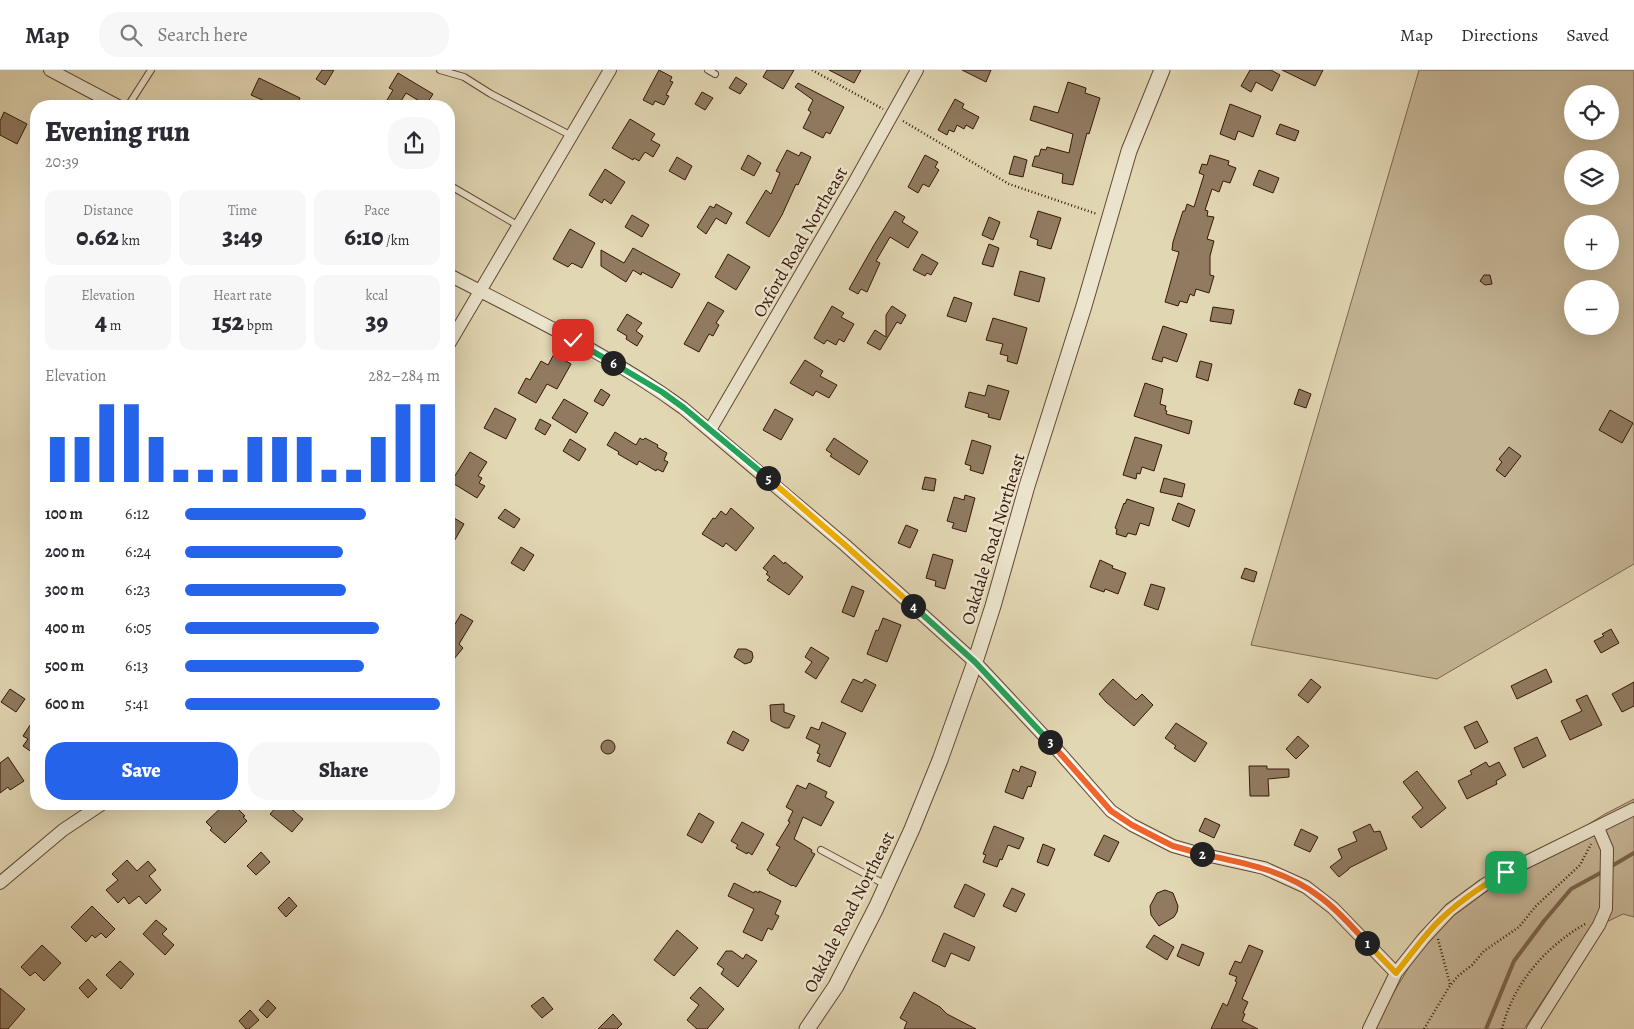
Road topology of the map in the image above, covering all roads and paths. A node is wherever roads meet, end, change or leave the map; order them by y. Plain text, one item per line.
1 (50, 70) edge
2 (151, 70) edge
3 (440, 70) edge
4 (610, 70) edge
5 (708, 70) edge
6 (812, 70) edge
7 (917, 70) edge
8 (1162, 70) edge
9 (715, 74) dead end
10 (107, 100) edge
11 (132, 100) edge
12 (893, 115) junction
13 (572, 136) junction
14 (455, 189) edge
15 (1108, 218) junction
16 (519, 226) junction
17 (455, 279) edge
18 (480, 292) junction
19 (455, 334) edge
20 (710, 430) junction
21 (975, 662) junction
22 (1634, 809) edge
23 (93, 810) edge
24 (1600, 832) junction
25 (821, 850) dead end
26 (0, 883) edge
27 (886, 885) junction
28 (1591, 920) dead end
29 (1430, 930) junction
30 (1396, 973) junction
31 (1451, 984) junction
32 (807, 1029) edge
33 (1369, 1029) edge
34 (1424, 1029) edge
35 (1502, 1029) edge
36 (1533, 1029) edge

1 - 10 street
2 - 11 lane
3 - 13 lane
4 - 13 street
5 - 9 lane
6 - 12 path
7 - 12 street, Oxford Road Northeast
8 - 15 street, Oakdale Road Northeast
12 - 15 path
12 - 20 street, Oxford Road Northeast
13 - 16 street
14 - 16 lane
15 - 21 street, Oakdale Road Northeast
16 - 18 street
17 - 18 street
18 - 19 street
18 - 20 street
20 - 21 street
21 - 27 street, Oakdale Road Northeast
21 - 30 street
22 - 24 street
23 - 26 street
24 - 29 street
24 - 31 path
24 - 36 street
25 - 27 lane
27 - 32 street, Oakdale Road Northeast
28 - 35 path
29 - 30 street
29 - 31 path
30 - 33 street
31 - 34 path

